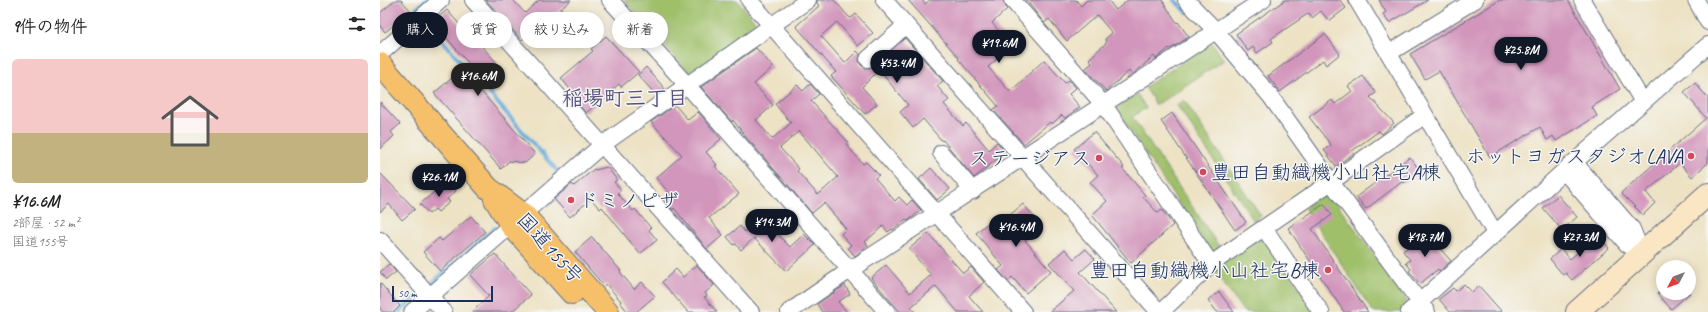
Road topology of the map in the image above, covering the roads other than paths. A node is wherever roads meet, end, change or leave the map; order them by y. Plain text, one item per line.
1 (441, 0) edge
2 (473, 0) edge
3 (749, 0) edge
4 (808, 0) edge
5 (884, 0) edge
6 (1012, 0) edge
7 (1186, 0) edge
8 (1263, 0) edge
9 (1357, 0) edge
10 (1475, 0) edge
11 (1582, 0) edge
12 (1696, 0) edge
13 (613, 1) edge
14 (1708, 22) edge
15 (906, 25) junction
16 (771, 26) junction
17 (1216, 31) junction
18 (1708, 45) edge
19 (1389, 53) junction
20 (380, 54) edge
21 (868, 59) dead end
22 (380, 64) edge
23 (687, 85) junction
24 (1643, 102) junction
25 (1104, 104) junction
26 (1425, 115) junction
27 (602, 145) junction
28 (940, 153) dead end
29 (1022, 158) junction
30 (1569, 166) junction
31 (1331, 182) junction
32 (973, 191) junction
33 (1708, 194) edge
34 (937, 214) junction
35 (517, 220) junction
36 (1264, 228) junction
37 (1495, 233) junction
38 (380, 240) edge
39 (1642, 254) junction
40 (1211, 264) junction
41 (850, 270) junction
42 (430, 296) junction
43 (1418, 309) edge
44 (412, 312) edge
45 (444, 312) edge
46 (588, 312) edge
47 (608, 312) edge
48 (751, 312) edge
49 (789, 312) edge
50 (887, 312) edge
51 (1023, 312) edge
52 (1160, 312) edge
53 (1320, 312) edge
54 (1577, 312) edge

1 - 20 street
2 - 27 street
3 - 16 street
4 - 16 street
5 - 15 street
6 - 25 street
7 - 17 street
8 - 17 street
9 - 19 street
10 - 19 street
11 - 24 street
12 - 14 street
13 - 23 street
15 - 21 street
15 - 29 street
16 - 23 street
16 - 34 street
17 - 25 street
17 - 31 street
18 - 24 street
19 - 26 street
22 - 35 highway, 国道155号
23 - 27 street
23 - 41 street
24 - 30 street
25 - 29 street
25 - 40 street
26 - 31 street
26 - 37 street
27 - 35 street
27 - 48 street
28 - 32 street
29 - 32 street
29 - 52 street
30 - 37 street
30 - 39 street
31 - 36 street
31 - 43 street
32 - 34 street
33 - 39 street
34 - 41 street
34 - 51 street
35 - 42 street
35 - 46 highway, 国道155号
35 - 47 highway, 国道155号
36 - 40 street
36 - 53 street
37 - 43 street
38 - 42 street
39 - 54 street
40 - 52 street
41 - 49 street
41 - 50 street
42 - 44 street
42 - 45 street

